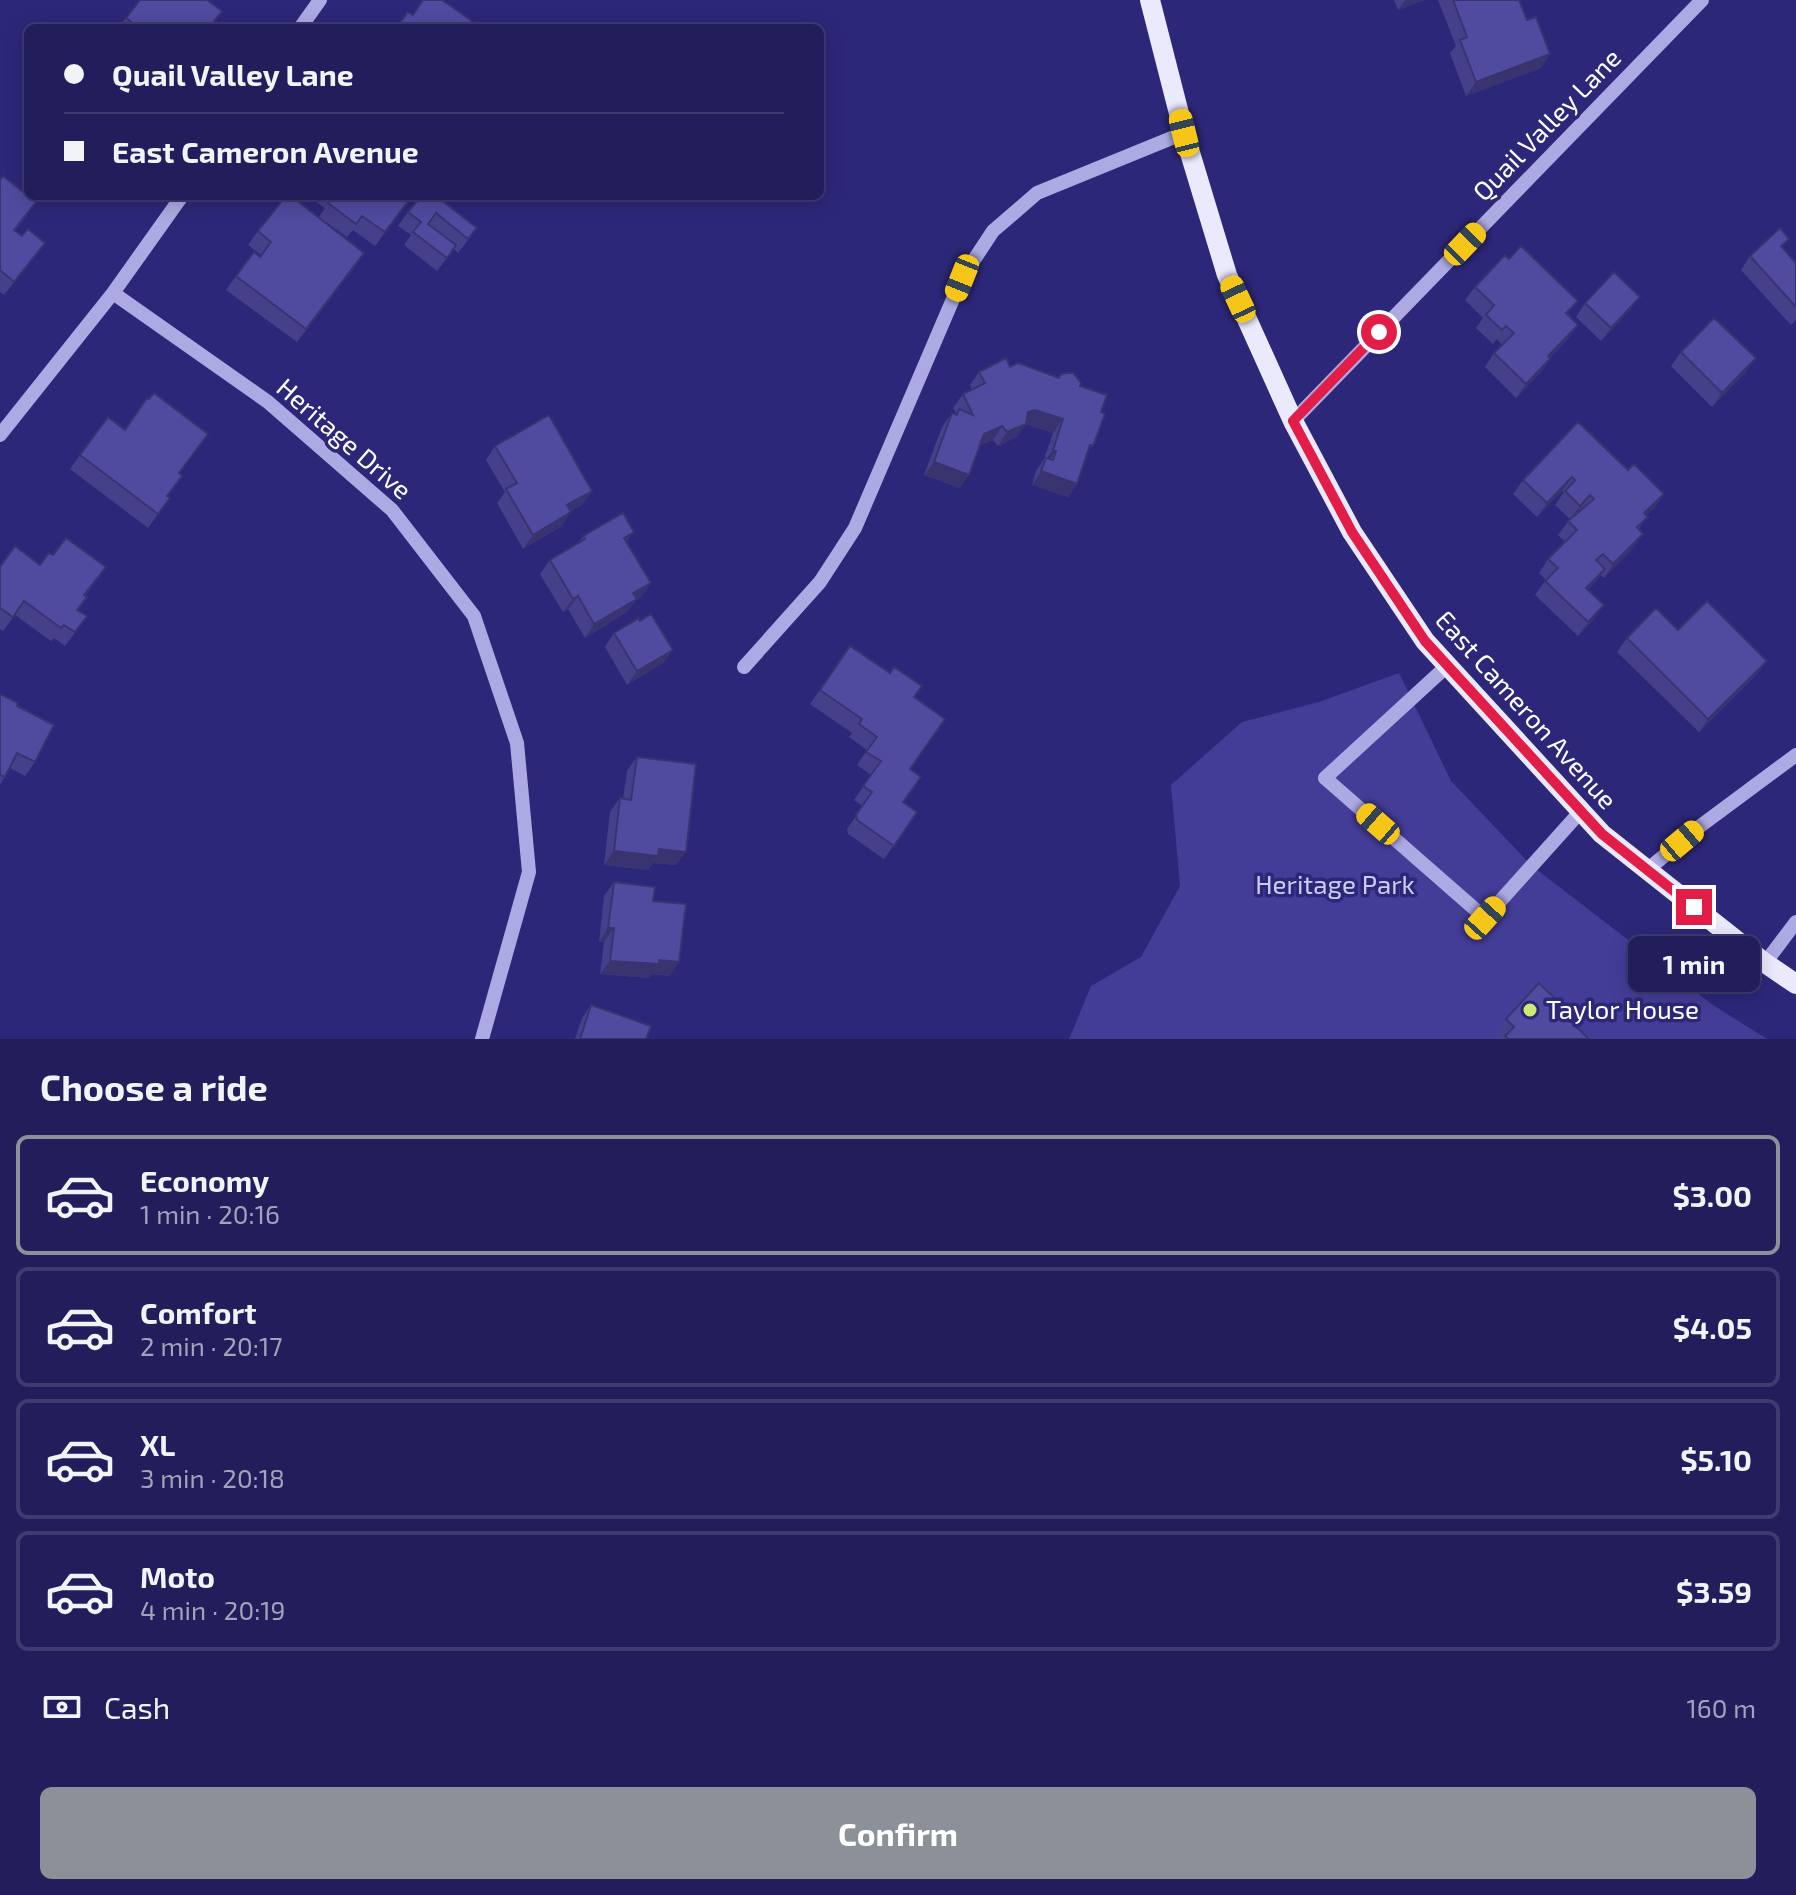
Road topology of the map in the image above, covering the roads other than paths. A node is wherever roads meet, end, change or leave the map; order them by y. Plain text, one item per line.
1 (320, 0) edge
2 (1150, 0) edge
3 (1702, 0) edge
4 (303, 24) edge
5 (1184, 133) junction
6 (179, 200) edge
7 (113, 293) junction
8 (1293, 421) junction
9 (0, 435) edge
10 (1447, 666) junction
11 (744, 667) dead end
12 (1796, 755) edge
13 (1581, 811) junction
14 (1647, 870) junction
15 (1796, 922) edge
16 (1765, 963) junction
17 (1796, 984) edge
18 (482, 1039) edge

1 - 4 street
2 - 5 main road, East Cameron Avenue
3 - 8 street, Quail Valley Lane
5 - 8 main road, East Cameron Avenue
5 - 11 street
6 - 7 street
7 - 9 street
7 - 18 street, Heritage Drive
8 - 10 main road, East Cameron Avenue
10 - 13 main road, East Cameron Avenue
10 - 13 street
12 - 14 street
13 - 14 main road, East Cameron Avenue
14 - 16 main road, East Cameron Avenue
15 - 16 street
16 - 17 main road, East Cameron Avenue

